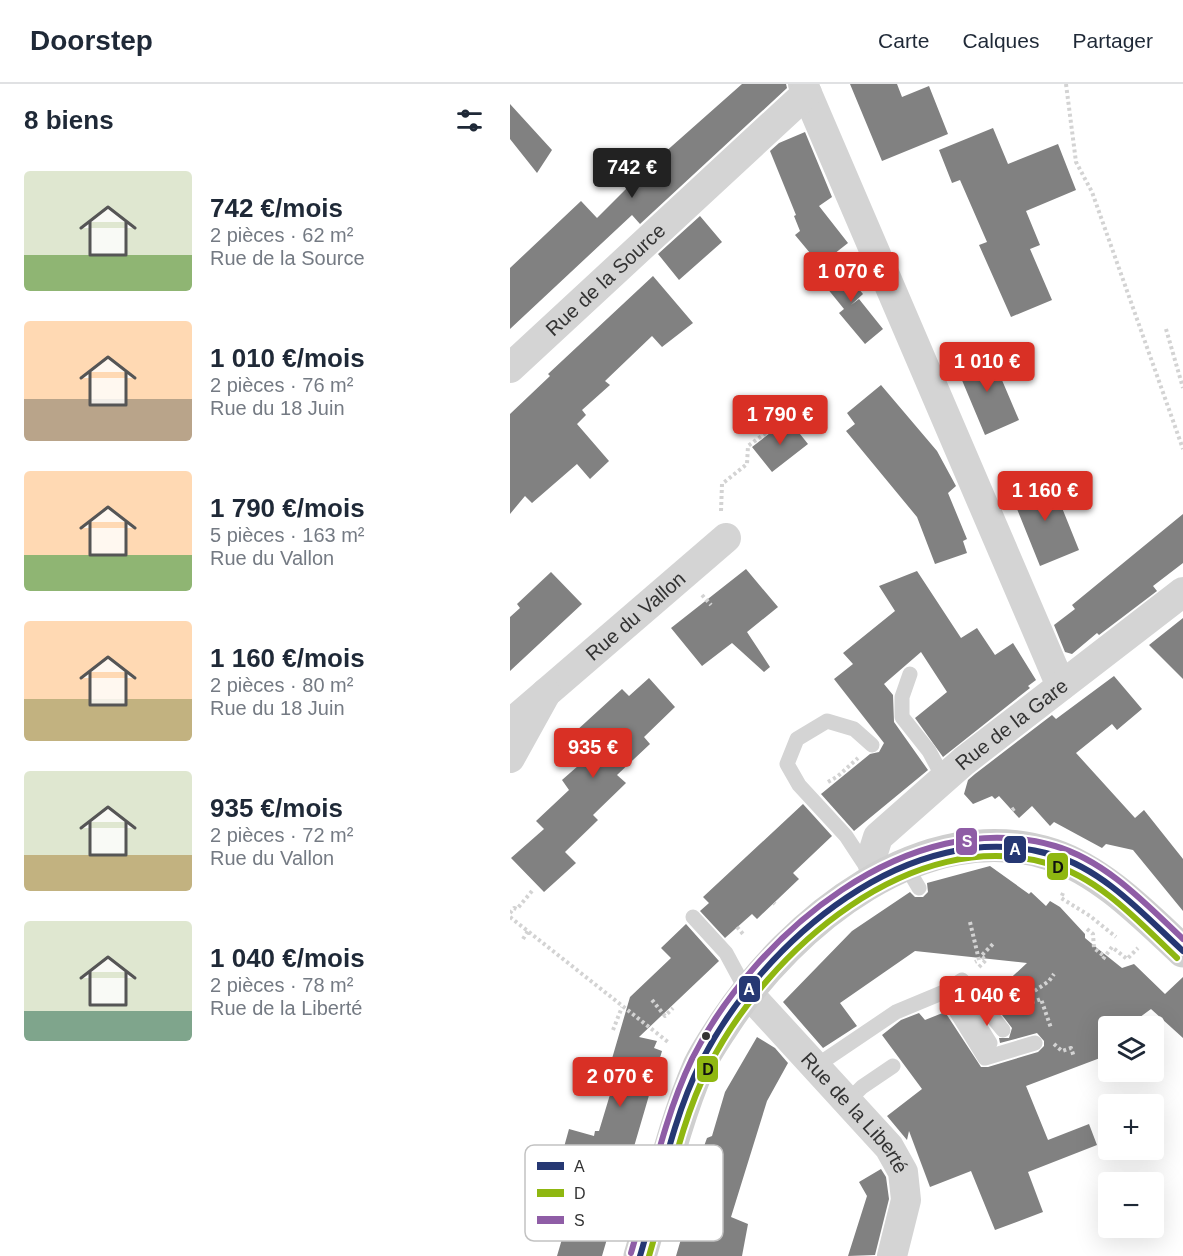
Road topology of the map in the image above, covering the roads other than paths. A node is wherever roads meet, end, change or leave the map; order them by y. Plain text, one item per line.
1 (805, 89) edge
2 (510, 368) edge
3 (726, 538) dead end
4 (1183, 592) edge
5 (910, 674) dead end
6 (1061, 686) junction
7 (546, 693) junction
8 (510, 724) edge
9 (866, 750) road end
10 (510, 758) edge
11 (944, 779) junction
12 (875, 879) junction
13 (693, 917) dead end
14 (1183, 951) edge
15 (949, 989) junction
16 (747, 992) junction
17 (1003, 1030) dead end
18 (1041, 1040) road end
19 (990, 1043) dead end
20 (816, 1066) junction
21 (893, 1066) dead end
22 (848, 1101) junction
23 (672, 1145) edge
24 (644, 1241) edge
25 (640, 1256) edge
26 (892, 1256) edge

1 - 2 street, Rue de la Source
1 - 6 street
3 - 7 street, Rue du Vallon
4 - 6 street, Rue de la Gare
5 - 11 lane
6 - 11 street, Rue de la Gare
7 - 8 street, Rue du Vallon
7 - 10 street, Rue du Vallon
9 - 12 lane
11 - 12 street, Rue de la Gare
12 - 14 main road
12 - 16 main road
13 - 16 lane
15 - 17 lane
15 - 18 lane
15 - 19 lane
15 - 20 lane
16 - 20 street, Rue de la Liberté
16 - 23 main road
20 - 22 street, Rue de la Liberté
21 - 22 lane
22 - 26 street, Rue de la Liberté
24 - 25 main road

